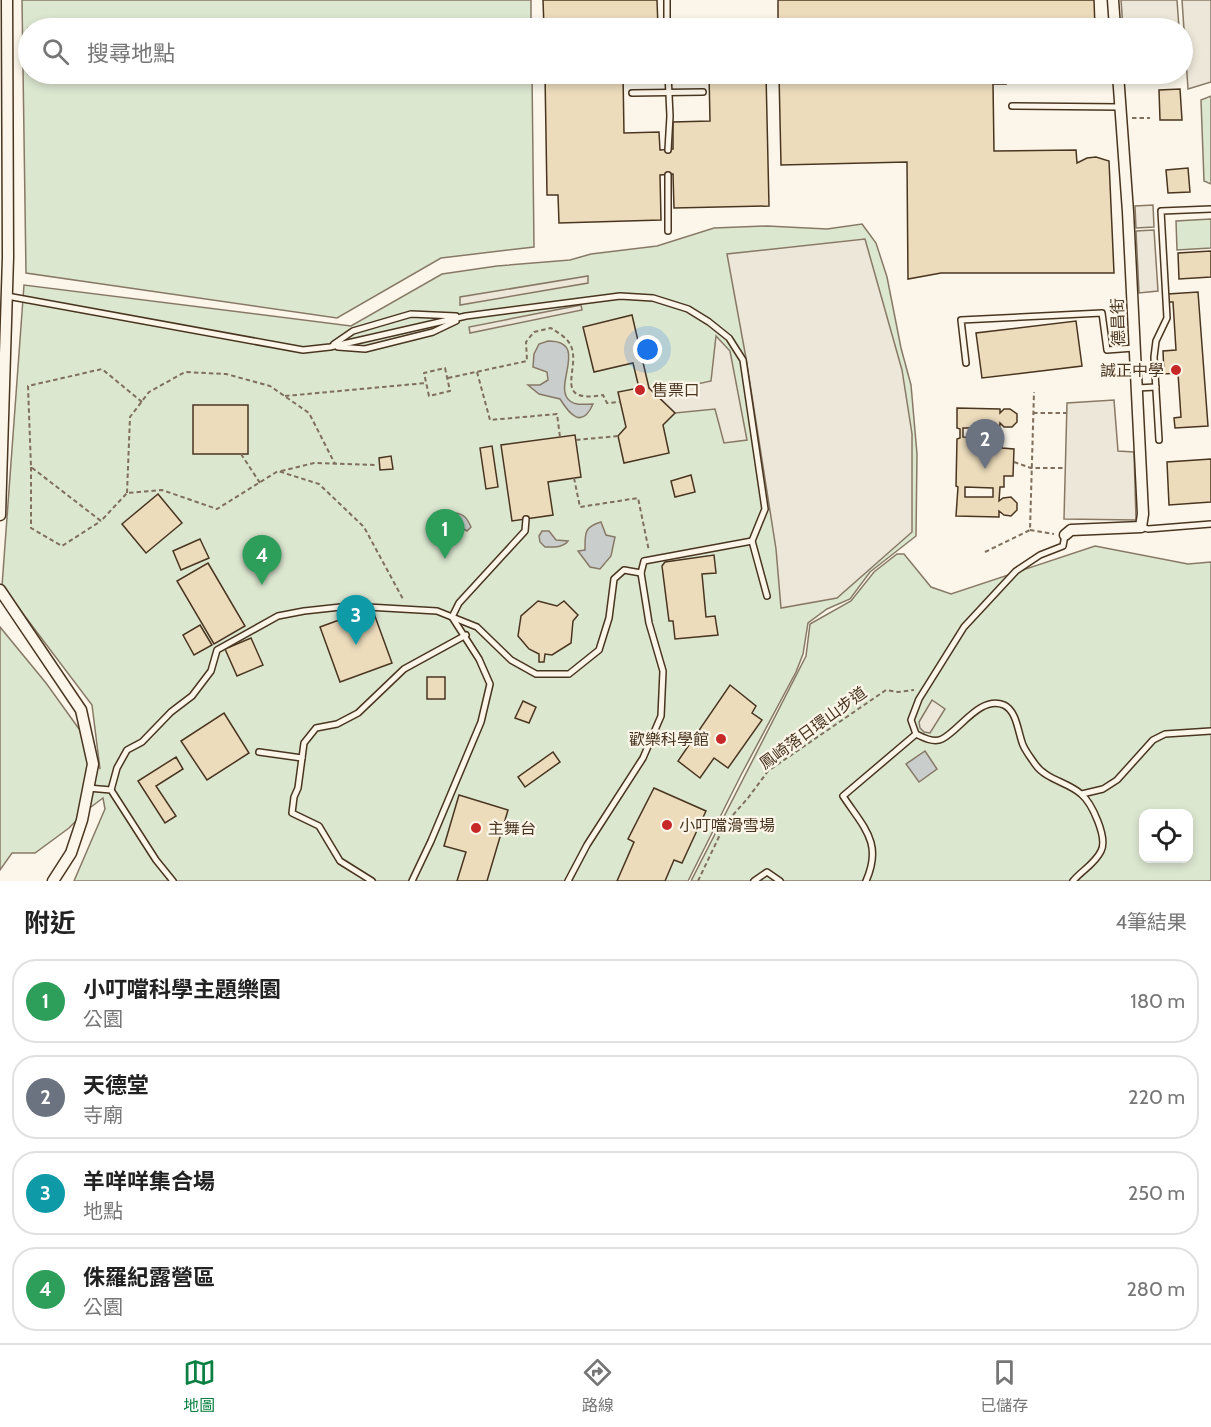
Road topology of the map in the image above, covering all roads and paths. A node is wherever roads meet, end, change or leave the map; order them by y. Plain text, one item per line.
1 (7, 0) edge
2 (667, 0) edge
3 (1113, 0) edge
4 (667, 18) edge
5 (1114, 18) edge
6 (668, 84) edge
7 (1119, 84) edge
8 (668, 92) junction
9 (703, 92) dead end
10 (632, 93) dead end
11 (1012, 106) dead end
12 (1120, 107) junction
13 (1131, 118) dead end
14 (1150, 118) dead end
15 (668, 150) dead end
16 (668, 175) dead end
17 (1211, 208) edge
18 (668, 231) dead end
19 (4, 256) edge
20 (4, 300) edge
21 (466, 316) junction
22 (330, 347) junction
23 (1134, 348) junction
24 (966, 363) dead end
25 (2, 369) edge
26 (477, 372) junction
27 (448, 378) junction
28 (426, 383) junction
29 (1156, 387) junction
30 (1135, 388) junction
31 (1034, 392) dead end
32 (285, 396) junction
33 (142, 402) junction
34 (620, 402) dead end
35 (1033, 413) junction
36 (1066, 413) dead end
37 (1, 432) edge
38 (618, 436) dead end
39 (560, 437) dead end
40 (576, 440) dead end
41 (1159, 440) dead end
42 (241, 454) dead end
43 (1014, 462) dead end
44 (335, 464) junction
45 (375, 465) dead end
46 (31, 467) junction
47 (1031, 468) junction
48 (1065, 468) dead end
49 (278, 471) junction
50 (574, 478) dead end
51 (260, 483) junction
52 (127, 493) junction
53 (1, 497) edge
54 (0, 515) edge
55 (526, 519) dead end
56 (101, 521) junction
57 (1211, 524) edge
58 (1141, 527) junction
59 (1030, 530) junction
60 (1065, 535) junction
61 (752, 541) junction
62 (985, 552) dead end
63 (651, 560) junction
64 (641, 573) junction
65 (0, 590) edge
66 (767, 596) dead end
67 (408, 609) junction
68 (452, 617) junction
69 (466, 635) junction
70 (918, 699) junction
71 (1211, 731) edge
72 (916, 734) junction
73 (259, 752) dead end
74 (302, 758) junction
75 (88, 788) junction
76 (111, 790) junction
77 (1082, 794) junction
78 (53, 881) edge
79 (173, 881) edge
80 (372, 881) edge
81 (412, 881) edge
82 (568, 881) edge
83 (698, 881) edge
84 (754, 881) edge
85 (780, 881) edge
86 (866, 881) edge
87 (1073, 881) edge

1 - 19 street
2 - 4 lane
3 - 5 street
6 - 8 lane
7 - 12 street, 德昌街
8 - 9 lane
8 - 10 lane
8 - 15 lane
11 - 12 lane
12 - 23 street, 德昌街
13 - 14 path
16 - 18 lane
17 - 29 lane
19 - 20 street
20 - 22 lane
20 - 25 street
21 - 22 lane
21 - 22 lane
21 - 22 lane
21 - 61 lane
23 - 24 lane
23 - 30 street, 德昌街
25 - 37 street
26 - 27 path
26 - 34 path
26 - 39 path
27 - 28 path
27 - 28 path
28 - 32 path
29 - 30 lane
29 - 41 lane
30 - 58 street, 德昌街
31 - 35 path
32 - 33 path
32 - 44 path
33 - 46 path
33 - 52 path
35 - 36 path
35 - 47 path
37 - 53 street
38 - 40 path
42 - 51 path
43 - 47 path
44 - 45 path
44 - 49 path
46 - 56 path
46 - 56 path
47 - 48 path
47 - 59 path
49 - 51 path
49 - 67 path
50 - 63 path
51 - 52 path
52 - 56 path
53 - 54 street
55 - 68 lane
57 - 58 lane
58 - 60 street
59 - 60 path
59 - 62 path
60 - 70 lane
61 - 63 lane
61 - 66 lane
63 - 64 lane
64 - 68 lane
64 - 82 lane
65 - 75 street
67 - 68 lane
67 - 76 lane
68 - 69 lane
69 - 74 lane
69 - 81 lane
70 - 72 lane
70 - 83 path, 鳳崎落日環山步道
71 - 77 lane
72 - 77 lane
72 - 86 lane
73 - 74 lane
74 - 80 lane
75 - 76 lane
75 - 78 street
76 - 79 lane
77 - 87 lane
84 - 85 lane

